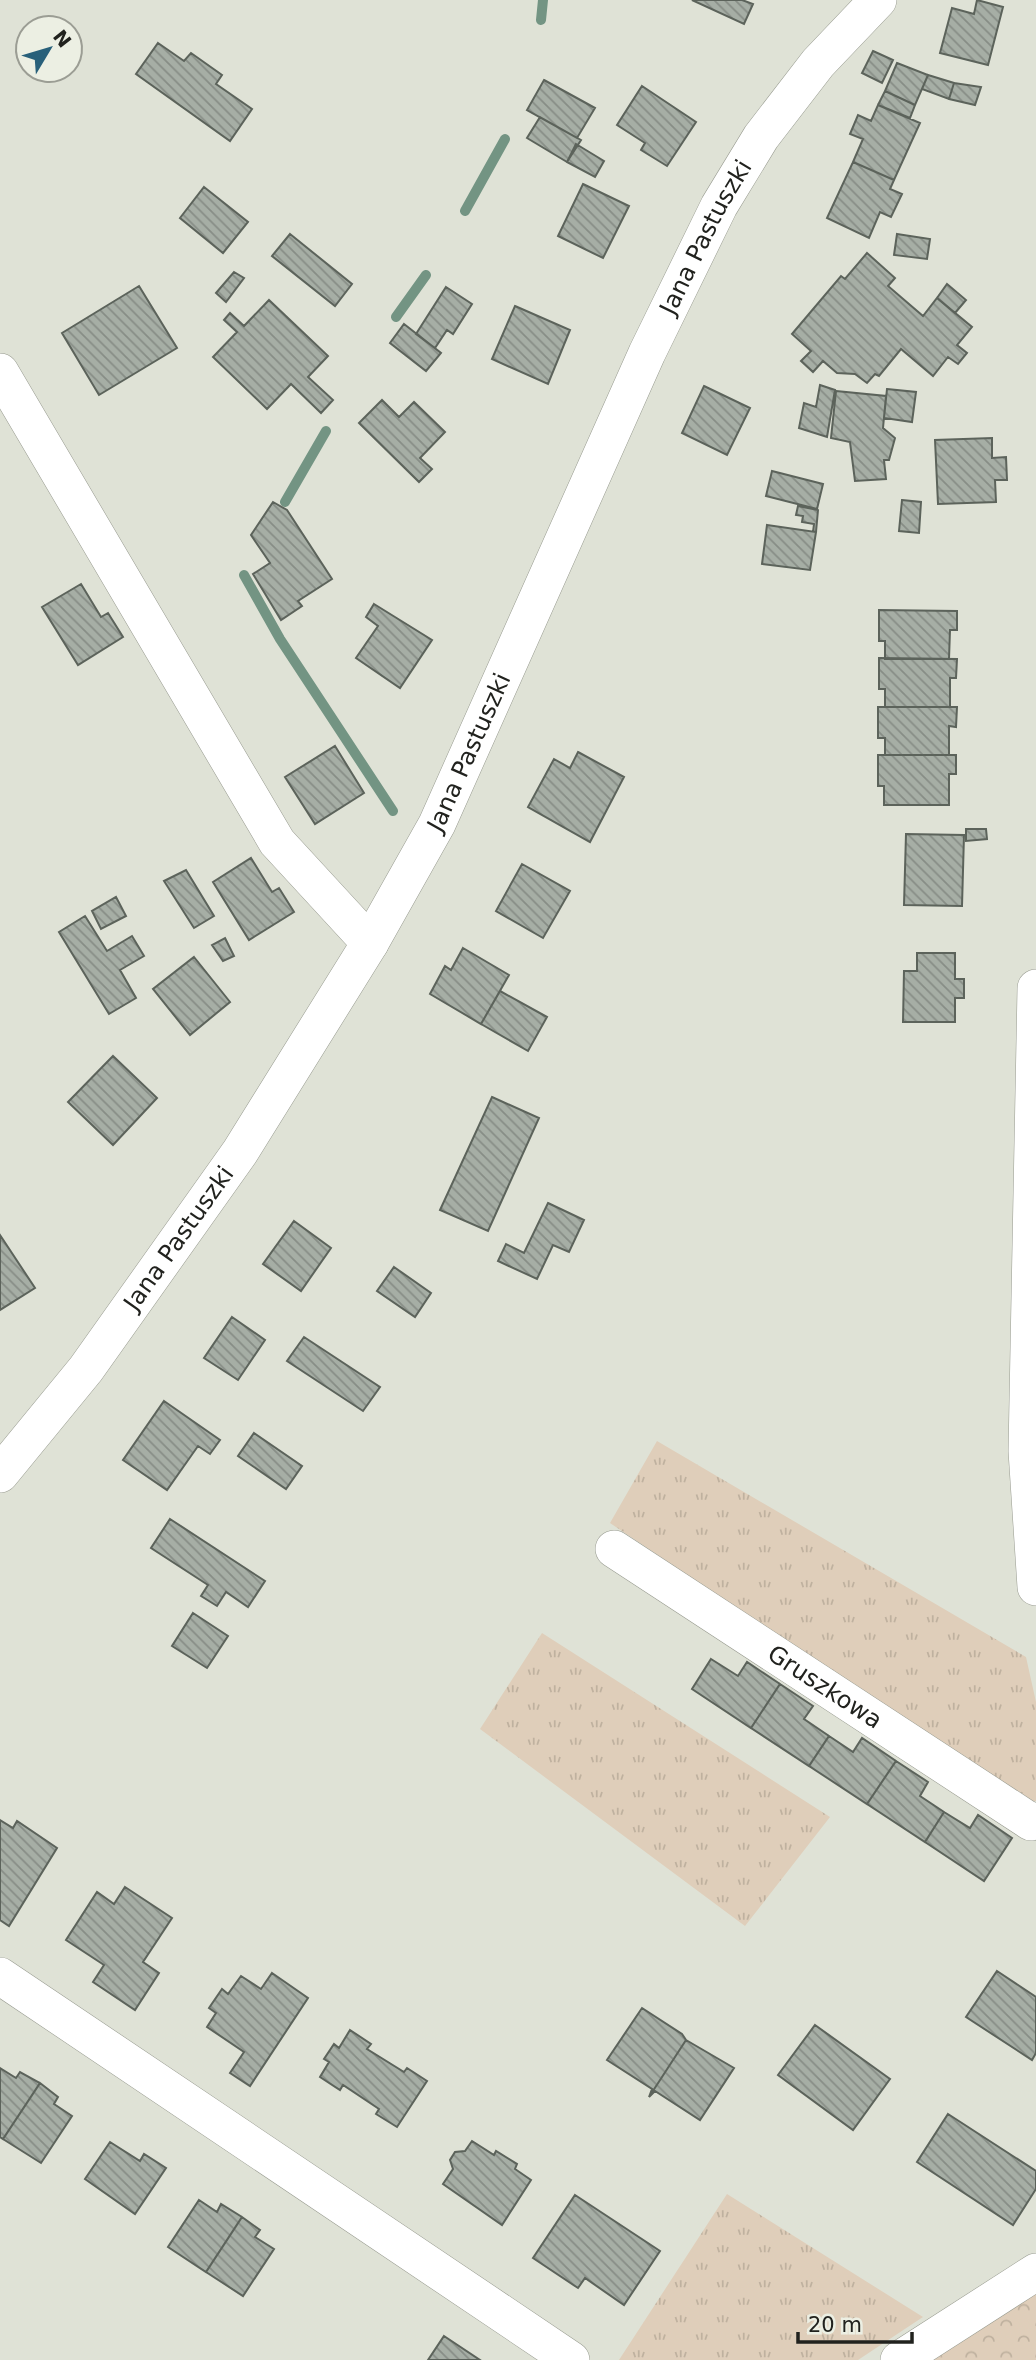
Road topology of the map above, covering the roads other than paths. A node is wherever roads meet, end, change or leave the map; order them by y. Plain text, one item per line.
1 (878, 0) edge
2 (0, 372) edge
3 (370, 943) junction
4 (1036, 988) edge
5 (0, 1474) edge
6 (1034, 1528) edge
7 (614, 1549) dead end
8 (1036, 1587) edge
9 (1036, 1821) edge
10 (0, 1976) edge
11 (1036, 2272) edge
12 (571, 2360) edge
13 (899, 2360) edge

1 - 3 street, Jana Pastuszki
2 - 3 street
3 - 5 street, Jana Pastuszki
4 - 6 street
6 - 8 street
7 - 9 street, Gruszkowa
10 - 12 street
11 - 13 street

